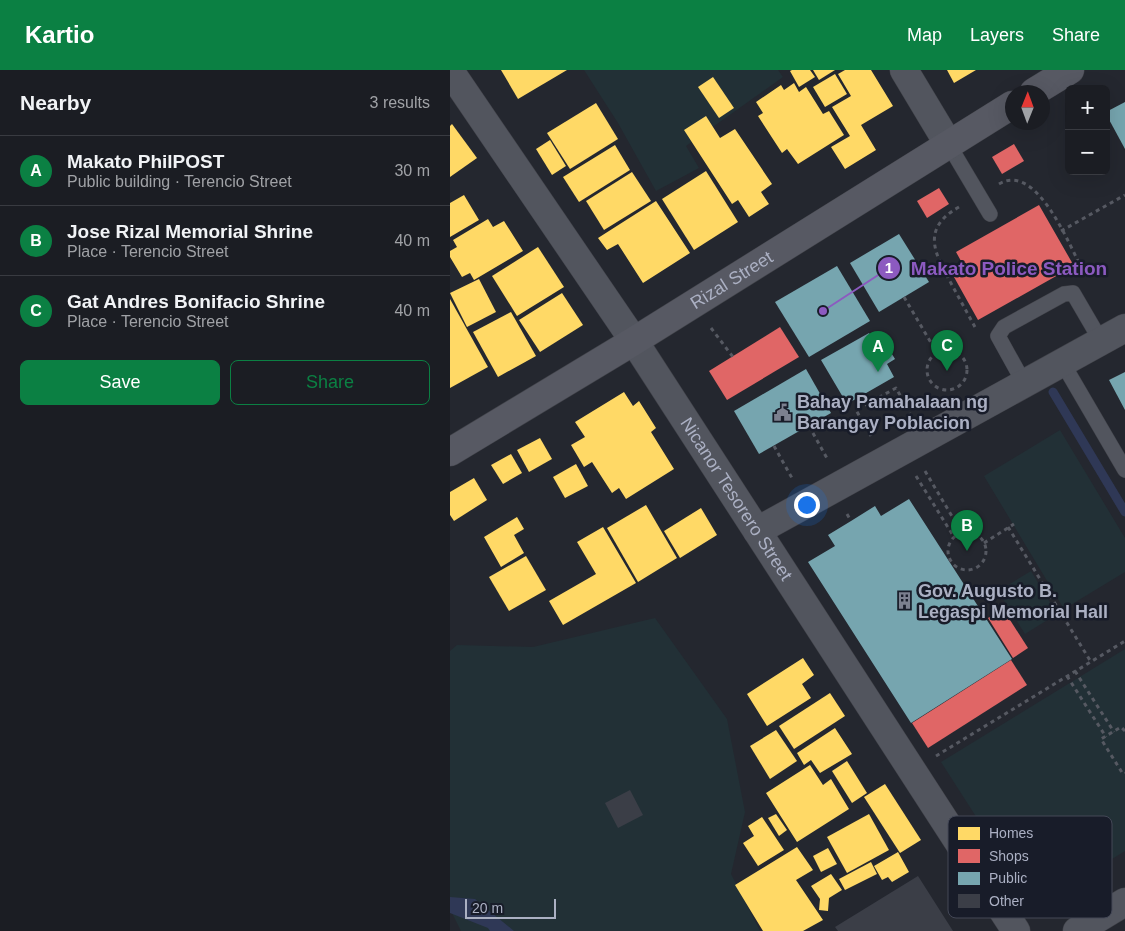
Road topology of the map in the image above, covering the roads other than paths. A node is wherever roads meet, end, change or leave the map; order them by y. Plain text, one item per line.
1 (904, 70) edge
2 (1070, 70) edge
3 (450, 71) edge
4 (1045, 85) edge
5 (1005, 110) edge
6 (948, 145) junction
7 (990, 214) dead end
8 (1125, 328) edge
9 (634, 341) junction
10 (1101, 341) junction
11 (1062, 362) junction
12 (1024, 383) junction
13 (450, 452) edge
14 (1125, 470) edge
15 (757, 531) junction
16 (948, 826) edge
17 (1125, 902) edge
18 (1112, 910) edge
19 (1008, 918) edge
20 (1099, 918) edge
21 (1016, 931) edge
22 (1077, 931) edge

1 - 6 street
2 - 4 main road
3 - 9 street, Nicanor Tesorero Street
5 - 6 main road, Rizal Street
6 - 7 lane
6 - 9 main road, Rizal Street
8 - 10 street
9 - 13 main road, Rizal Street
9 - 15 street, Nicanor Tesorero Street
10 - 11 street
10 - 12 lane
11 - 12 street
11 - 14 lane
12 - 15 street
15 - 16 street, Nicanor Tesorero Street
17 - 18 street
19 - 21 street, Nicanor Tesorero Street
20 - 22 street

